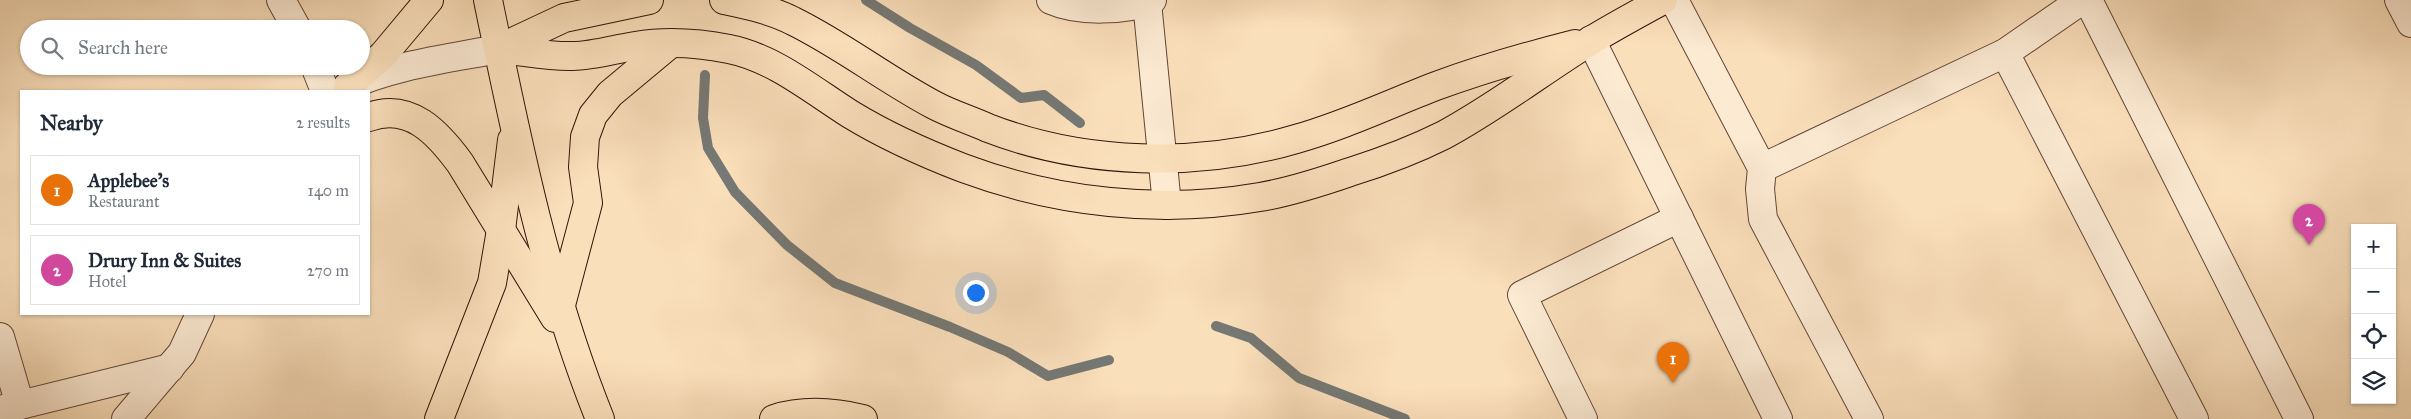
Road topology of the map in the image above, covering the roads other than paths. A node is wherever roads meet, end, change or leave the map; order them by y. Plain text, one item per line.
1 (281, 0) edge
2 (429, 0) edge
3 (488, 0) edge
4 (649, 0) edge
5 (724, 0) edge
6 (1051, 0) edge
7 (1663, 0) edge
8 (1674, 0) edge
9 (2082, 0) edge
10 (2088, 0) edge
11 (2399, 0) edge
12 (1150, 1) edge
13 (292, 20) edge
14 (2411, 23) edge
15 (1591, 40) junction
16 (670, 44) junction
17 (498, 49) junction
18 (2004, 53) junction
19 (370, 64) edge
20 (324, 75) edge
21 (356, 75) edge
22 (338, 90) edge
23 (370, 117) edge
24 (514, 124) junction
25 (1162, 158) junction
26 (1762, 168) junction
27 (1167, 205) junction
28 (1679, 218) junction
29 (501, 230) junction
30 (560, 307) junction
31 (200, 315) edge
32 (0, 337) edge
33 (575, 352) junction
34 (170, 368) junction
35 (10, 407) edge
36 (126, 419) edge
37 (439, 419) edge
38 (600, 419) edge
39 (774, 419) edge
40 (863, 419) edge
41 (1583, 419) edge
42 (1778, 419) edge
43 (1869, 419) edge
44 (2194, 419) edge
45 (2299, 419) edge

1 - 13 street
2 - 19 main road
3 - 17 main road
4 - 17 main road
5 - 25 main road
6 - 12 street
7 - 15 main road
8 - 26 street
9 - 18 street
10 - 45 street
11 - 14 street
12 - 25 street
15 - 25 main road
15 - 27 main road
15 - 28 street
16 - 17 main road
16 - 27 main road
16 - 30 main road
17 - 22 street
17 - 24 main road
18 - 26 street
18 - 44 street
20 - 22 street
21 - 22 main road
23 - 29 main road
24 - 29 main road
24 - 30 main road
25 - 27 street
26 - 43 street
28 - 41 street
28 - 42 street
29 - 33 main road
29 - 37 main road
30 - 33 main road
31 - 34 street
32 - 35 street
33 - 38 main road
34 - 35 street
34 - 36 street
39 - 40 main road

